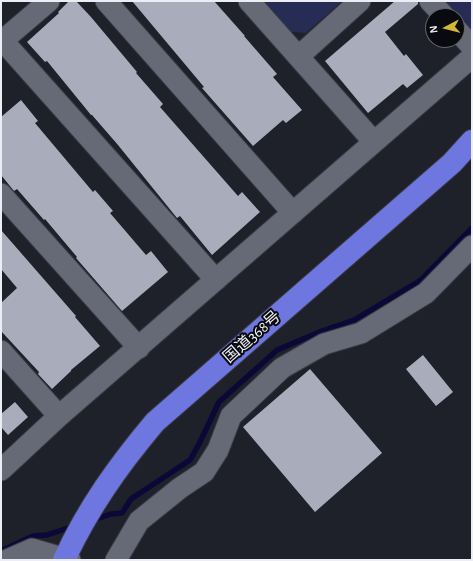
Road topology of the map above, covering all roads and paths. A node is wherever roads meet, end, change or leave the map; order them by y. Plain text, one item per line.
1 (49, 1) edge
2 (106, 1) edge
3 (249, 1) edge
4 (360, 1) edge
5 (465, 39) edge
6 (2, 42) edge
7 (472, 47) edge
8 (298, 56) junction
9 (472, 58) edge
10 (472, 141) edge
11 (374, 142) junction
12 (1, 194) edge
13 (293, 213) junction
14 (472, 246) edge
15 (216, 280) junction
16 (139, 348) junction
17 (1, 351) edge
18 (60, 416) junction
19 (1, 470) edge
20 (68, 556) edge
21 (7, 560) edge
22 (116, 560) edge

1 - 6 street
2 - 13 street
3 - 8 street
4 - 8 street
5 - 7 street
6 - 15 street
8 - 11 street
9 - 11 street
10 - 20 highway, 国道368号
11 - 13 street
12 - 16 street
13 - 15 street
14 - 22 street
15 - 16 street
16 - 18 street
17 - 18 street
18 - 19 street
20 - 21 street

